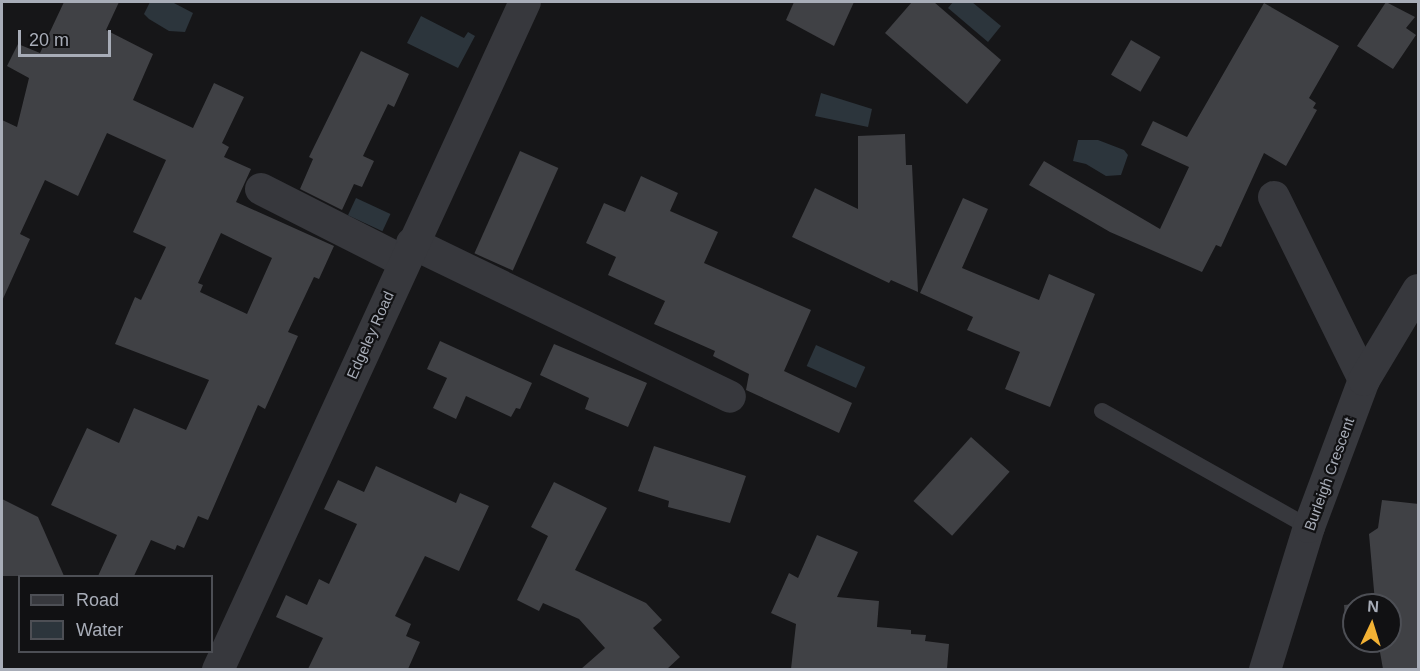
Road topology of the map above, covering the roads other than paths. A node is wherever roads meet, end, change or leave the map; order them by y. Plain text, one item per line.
1 (525, 2) edge
2 (261, 189) dead end
3 (1274, 197) dead end
4 (407, 252) junction
5 (1419, 290) edge
6 (1364, 380) junction
7 (730, 397) dead end
8 (1102, 411) dead end
9 (1310, 527) junction
10 (218, 669) edge
11 (1265, 669) edge

1 - 4 street, Edgeley Road
2 - 4 street
3 - 6 street
4 - 7 street
4 - 10 street, Edgeley Road
5 - 6 street, Burleigh Crescent
6 - 9 street, Burleigh Crescent
8 - 9 lane
9 - 11 street, Burleigh Crescent

